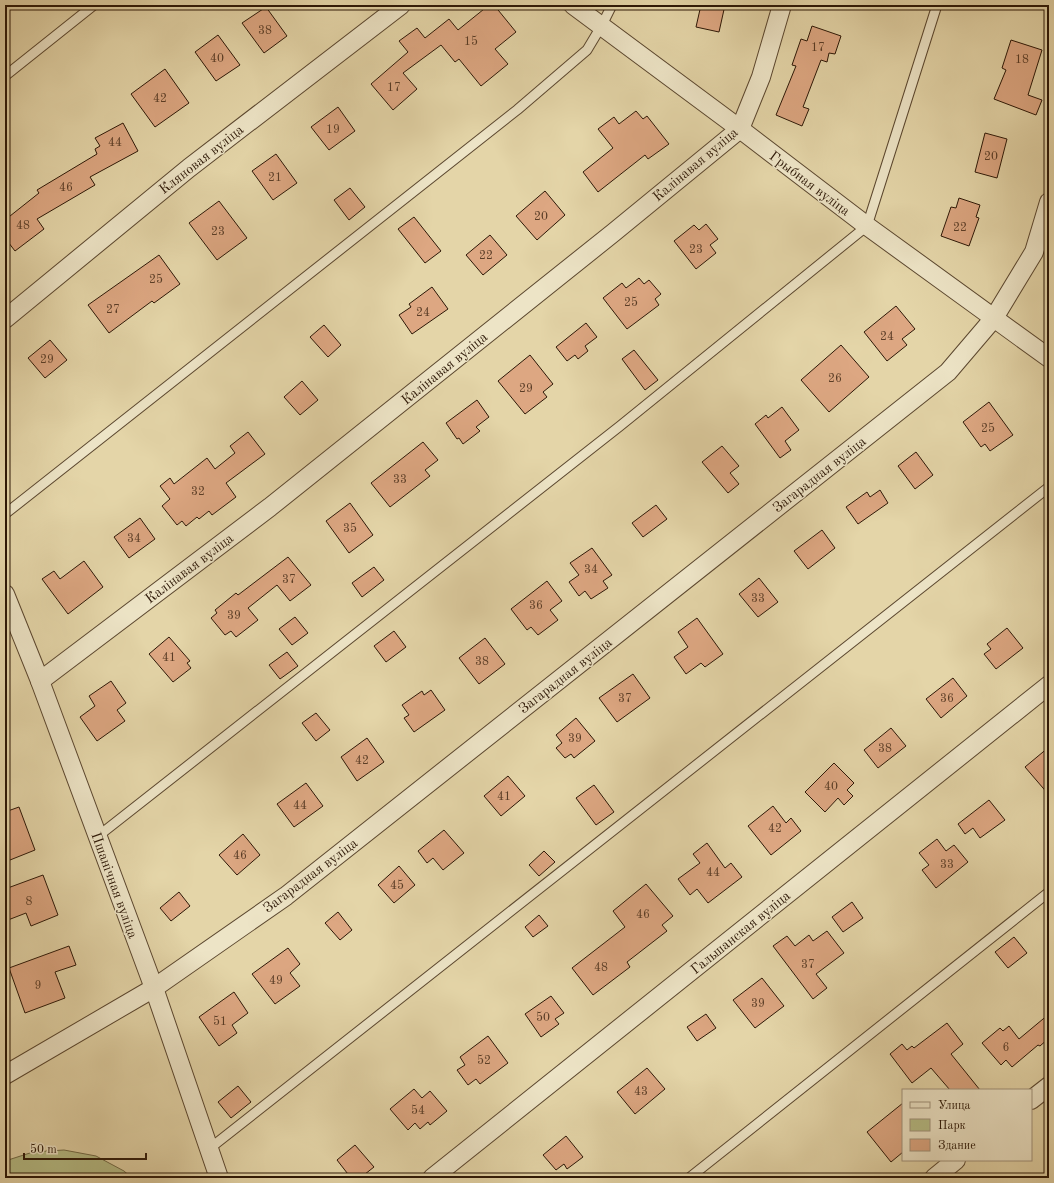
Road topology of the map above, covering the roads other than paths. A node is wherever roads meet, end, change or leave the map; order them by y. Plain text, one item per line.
1 (94, 5) edge
2 (401, 5) edge
3 (574, 5) edge
4 (612, 5) edge
5 (782, 5) edge
6 (937, 5) edge
7 (602, 25) junction
8 (5, 76) edge
9 (740, 129) junction
10 (1049, 202) edge
11 (867, 226) junction
12 (994, 318) junction
13 (5, 319) edge
14 (1049, 358) edge
15 (1049, 487) edge
16 (5, 514) edge
17 (5, 594) edge
18 (40, 682) junction
19 (1049, 685) edge
20 (97, 836) junction
21 (1049, 892) edge
22 (154, 988) junction
23 (6, 1071) edge
24 (1049, 1086) edge
25 (1032, 1099) edge
26 (209, 1149) junction
27 (955, 1161) edge
28 (219, 1178) edge
29 (432, 1178) edge
30 (689, 1178) edge
31 (934, 1178) edge

1 - 8 lane
2 - 13 street, Кляновая вуліца
3 - 7 street, Грыбная вуліца
4 - 7 lane
5 - 9 street, Калінавая вуліца
6 - 11 lane
7 - 9 street, Грыбная вуліца
7 - 16 lane
9 - 11 street, Грыбная вуліца
9 - 18 street, Калінавая вуліца
10 - 12 street, Загарадная вуліца
11 - 12 street, Грыбная вуліца
11 - 20 lane
12 - 14 street, Грыбная вуліца
12 - 22 street, Загарадная вуліца
15 - 26 lane
17 - 18 street, Пшанічная вуліца
18 - 20 street, Пшанічная вуліца
19 - 29 street, Гальшанская вуліца
20 - 22 street, Пшанічная вуліца
21 - 30 lane
22 - 23 street, Загарадная вуліца
22 - 26 street, Пшанічная вуліца
24 - 25 street
26 - 28 street, Пшанічная вуліца
27 - 31 street

